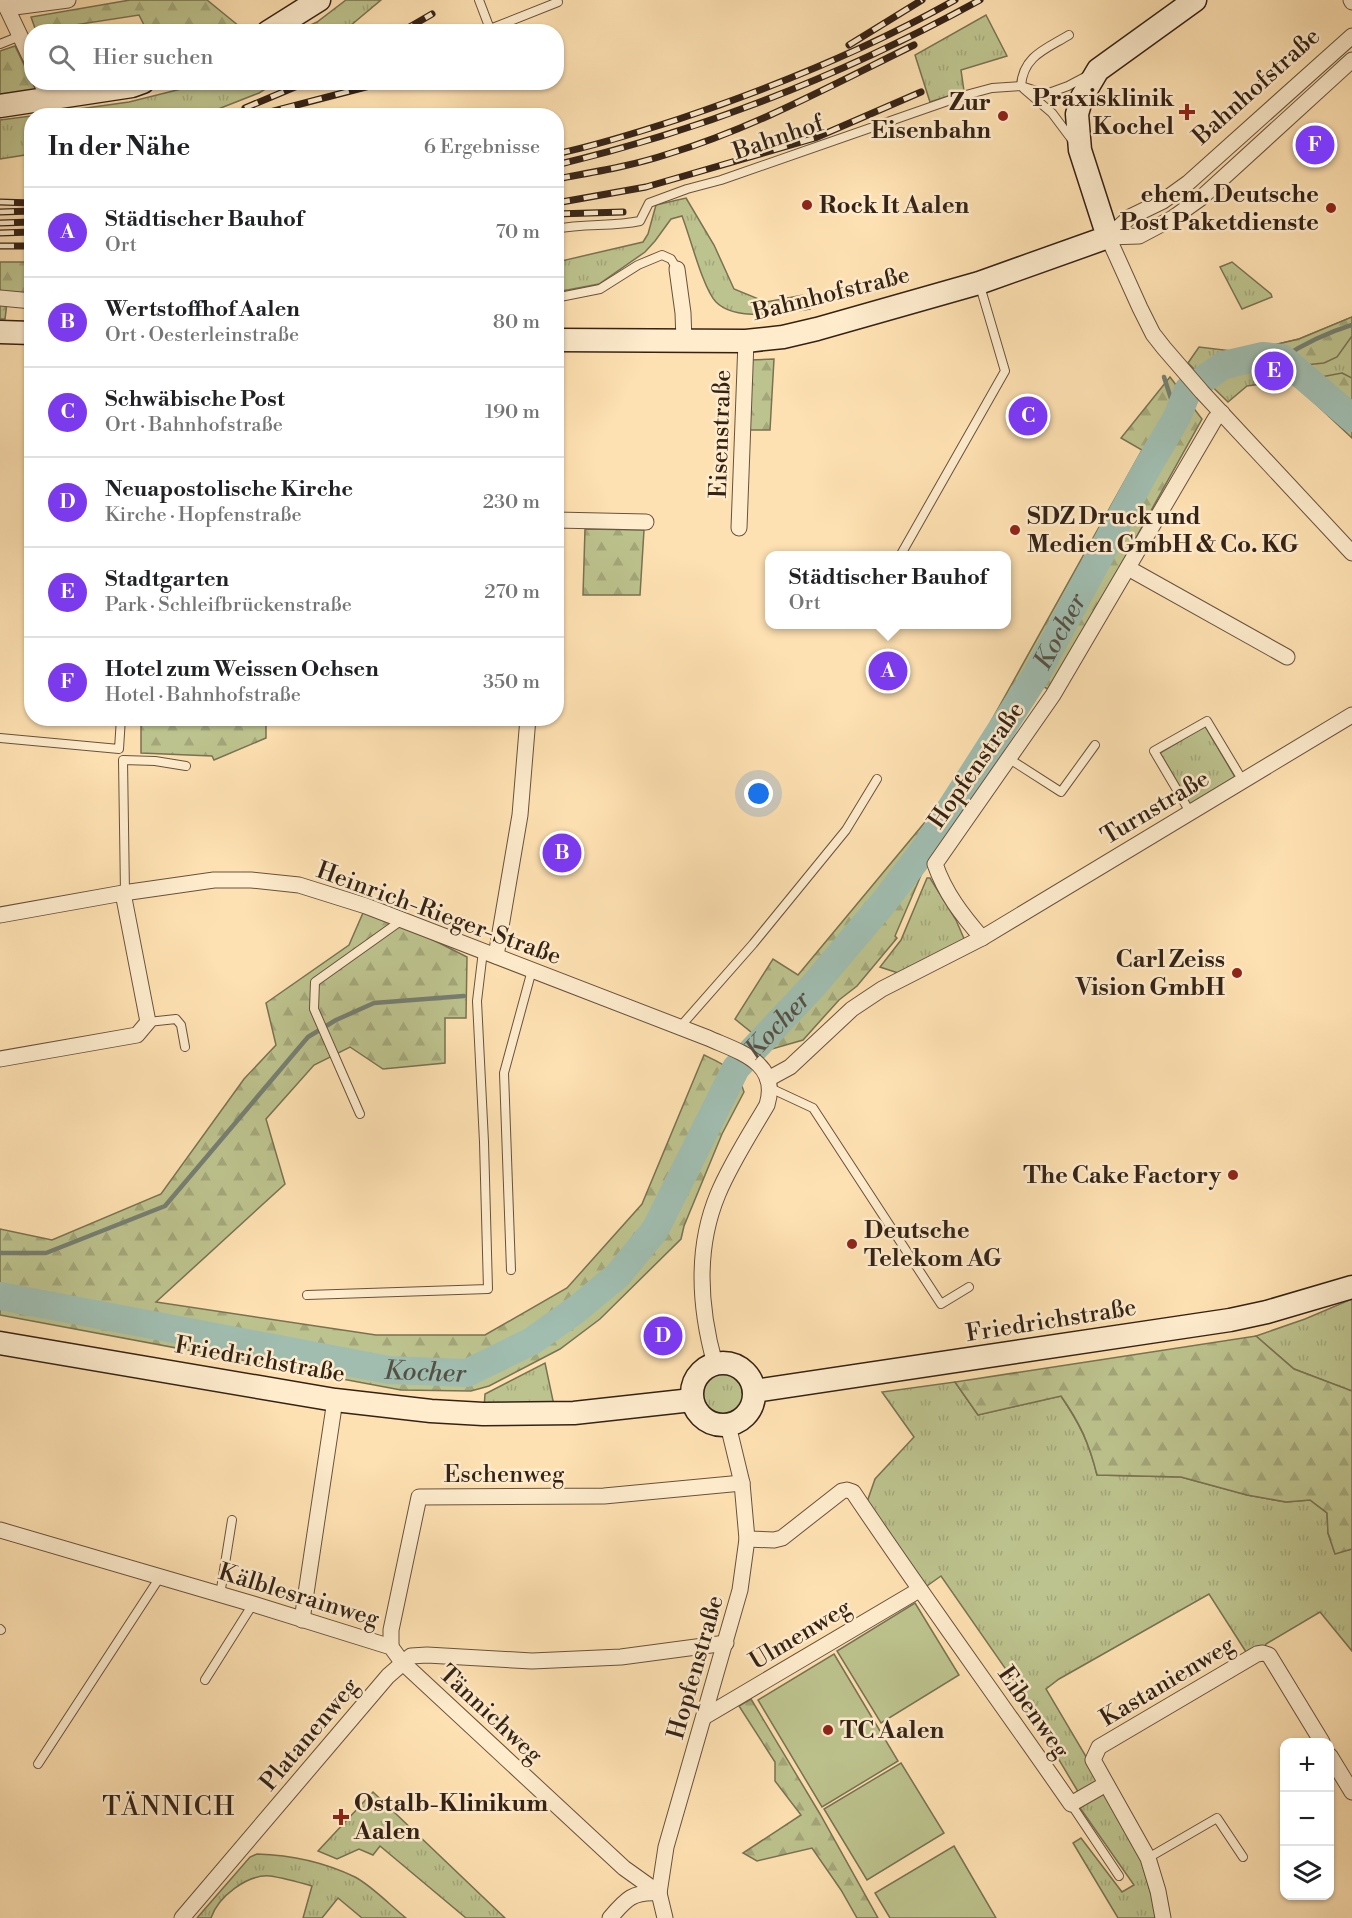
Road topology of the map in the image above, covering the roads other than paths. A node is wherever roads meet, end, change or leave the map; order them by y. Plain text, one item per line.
1 (68, 0) edge
2 (319, 0) edge
3 (479, 0) edge
4 (557, 0) edge
5 (1195, 0) edge
6 (5, 4) edge
7 (281, 24) edge
8 (488, 24) edge
9 (503, 24) edge
10 (1069, 35) dead end
11 (20, 36) junction
12 (1352, 36) edge
13 (0, 44) edge
14 (24, 44) edge
15 (1352, 60) edge
16 (1098, 70) junction
17 (1021, 86) junction
18 (62, 90) edge
19 (45, 91) edge
20 (0, 106) edge
21 (1080, 150) junction
22 (564, 227) edge
23 (1108, 237) junction
24 (677, 269) joint
25 (979, 284) junction
26 (564, 296) edge
27 (0, 298) edge
28 (24, 300) edge
29 (0, 332) edge
30 (24, 333) edge
31 (564, 340) edge
32 (684, 341) junction
33 (746, 341) junction
34 (1222, 413) junction
35 (564, 520) edge
36 (646, 522) dead end
37 (739, 528) dead end
38 (902, 551) edge
39 (1352, 554) edge
40 (1128, 568) junction
41 (1287, 657) dead end
42 (1352, 716) edge
43 (120, 726) edge
44 (527, 726) edge
45 (0, 738) edge
46 (1095, 745) dead end
47 (1008, 758) junction
48 (186, 766) dead end
49 (877, 779) dead end
50 (1243, 781) junction
51 (1190, 812) junction
52 (124, 893) junction
53 (0, 915) edge
54 (402, 920) junction
55 (982, 938) junction
56 (490, 954) junction
57 (532, 970) junction
58 (148, 1022) junction
59 (680, 1027) junction
60 (185, 1047) dead end
61 (0, 1059) edge
62 (769, 1083) junction
63 (360, 1114) dead end
64 (511, 1270) dead end
65 (969, 1287) dead end
66 (1352, 1289) edge
67 (307, 1296) dead end
68 (0, 1343) edge
69 (715, 1364) junction
70 (754, 1391) junction
71 (334, 1400) junction
72 (692, 1400) junction
73 (728, 1425) junction
74 (742, 1484) junction
75 (232, 1520) dead end
76 (0, 1530) edge
77 (747, 1539) junction
78 (160, 1577) junction
79 (919, 1590) junction
80 (220, 1594) junction
81 (253, 1604) junction
82 (302, 1620) junction
83 (726, 1643) junction
84 (391, 1647) junction
85 (402, 1662) junction
86 (205, 1680) dead end
87 (704, 1717) junction
88 (1319, 1738) edge
89 (38, 1764) dead end
90 (1334, 1764) edge
91 (1106, 1784) junction
92 (1352, 1792) edge
93 (1071, 1804) junction
94 (1243, 1857) dead end
95 (1148, 1858) junction
96 (1119, 1876) dead end
97 (659, 1893) junction
98 (182, 1918) edge
99 (610, 1918) edge
100 (665, 1918) edge
101 (1163, 1918) edge

1 - 6 street
2 - 7 main road
3 - 8 lane
4 - 9 lane
5 - 16 main road
6 - 11 street
10 - 17 lane
11 - 13 lane
11 - 14 street
12 - 23 street, Bahnhofstraße
15 - 23 street, Bahnhofstraße
16 - 17 lane, Bahnhof
16 - 21 main road
17 - 21 lane
17 - 22 lane, Bahnhof
18 - 19 main road
19 - 20 main road
21 - 23 main road
23 - 25 main road, Bahnhofstraße
23 - 34 street
24 - 26 lane
24 - 32 street
25 - 33 main road, Bahnhofstraße
25 - 38 lane
27 - 28 street
29 - 30 main road
31 - 32 main road, Bahnhofstraße
32 - 33 main road, Bahnhofstraße
33 - 37 street, Eisenstraße
34 - 39 street
34 - 40 street, Hopfenstraße
35 - 36 street
40 - 41 street
40 - 47 street, Hopfenstraße
42 - 50 street, Turnstraße
43 - 45 lane
44 - 56 street
46 - 47 lane
47 - 55 street, Hopfenstraße
48 - 52 lane
49 - 59 lane
50 - 51 street, Turnstraße
50 - 51 lane
51 - 55 street, Turnstraße
52 - 53 street, Heinrich-Rieger-Straße
52 - 54 street, Heinrich-Rieger-Straße
52 - 58 street
54 - 56 street, Heinrich-Rieger-Straße
54 - 63 lane
55 - 62 street
56 - 57 street, Heinrich-Rieger-Straße
56 - 67 lane
57 - 59 street, Heinrich-Rieger-Straße
57 - 64 lane
58 - 60 lane
58 - 61 street
59 - 62 street, Heinrich-Rieger-Straße
62 - 65 lane
62 - 69 street
66 - 70 main road, Friedrichstraße
68 - 71 main road, Friedrichstraße
69 - 70 main road
69 - 72 main road
70 - 73 main road
71 - 72 main road, Friedrichstraße
71 - 82 street
72 - 73 main road
73 - 74 street, Hopfenstraße
74 - 77 street, Hopfenstraße
74 - 84 street, Eschenweg
75 - 80 lane
76 - 78 street, Kälblesrainweg
77 - 79 street, Eibenweg
77 - 83 street, Hopfenstraße
78 - 80 street, Kälblesrainweg
78 - 89 lane
79 - 87 street, Ulmenweg
79 - 93 street, Eibenweg
80 - 81 street, Kälblesrainweg
81 - 82 street, Kälblesrainweg
81 - 86 lane
82 - 84 street, Kälblesrainweg
83 - 85 street
83 - 87 street, Hopfenstraße
84 - 85 street, Kälblesrainweg
85 - 97 street, Tännichweg
85 - 98 street, Platanenweg
87 - 97 street, Hopfenstraße
88 - 91 street, Kastanienweg
90 - 92 street
91 - 93 street
91 - 95 street
93 - 96 lane
94 - 95 lane
95 - 101 street
97 - 99 street
97 - 100 street, Hopfenstraße

